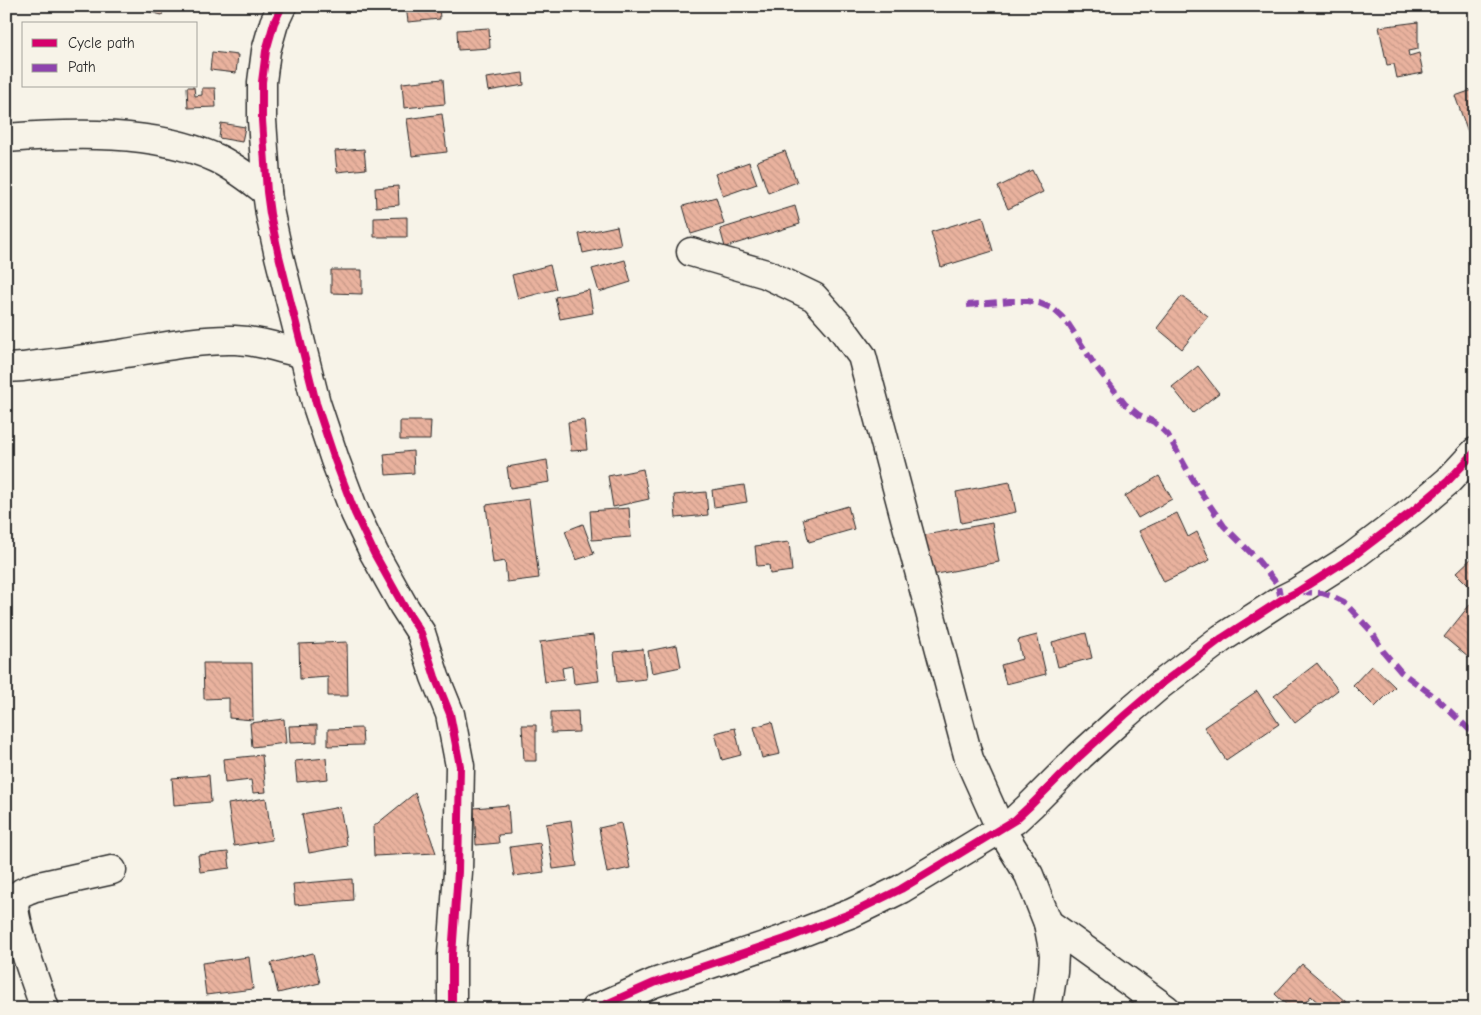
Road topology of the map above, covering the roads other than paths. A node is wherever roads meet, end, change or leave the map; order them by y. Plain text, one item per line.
1 (282, 6) edge
2 (6, 138) edge
3 (267, 192) junction
4 (691, 252) dead end
5 (302, 354) junction
6 (6, 368) edge
7 (1475, 452) edge
8 (1000, 828) junction
9 (112, 870) dead end
10 (1048, 923) junction
11 (14, 939) edge
12 (46, 1009) edge
13 (452, 1009) edge
14 (595, 1009) edge
15 (1047, 1009) edge
16 (1166, 1009) edge

1 - 3 street
2 - 3 street
3 - 5 street
4 - 8 street
5 - 6 street
5 - 13 street
7 - 8 street
8 - 10 street
8 - 14 street
9 - 11 street
10 - 15 street
10 - 16 street
11 - 12 street

